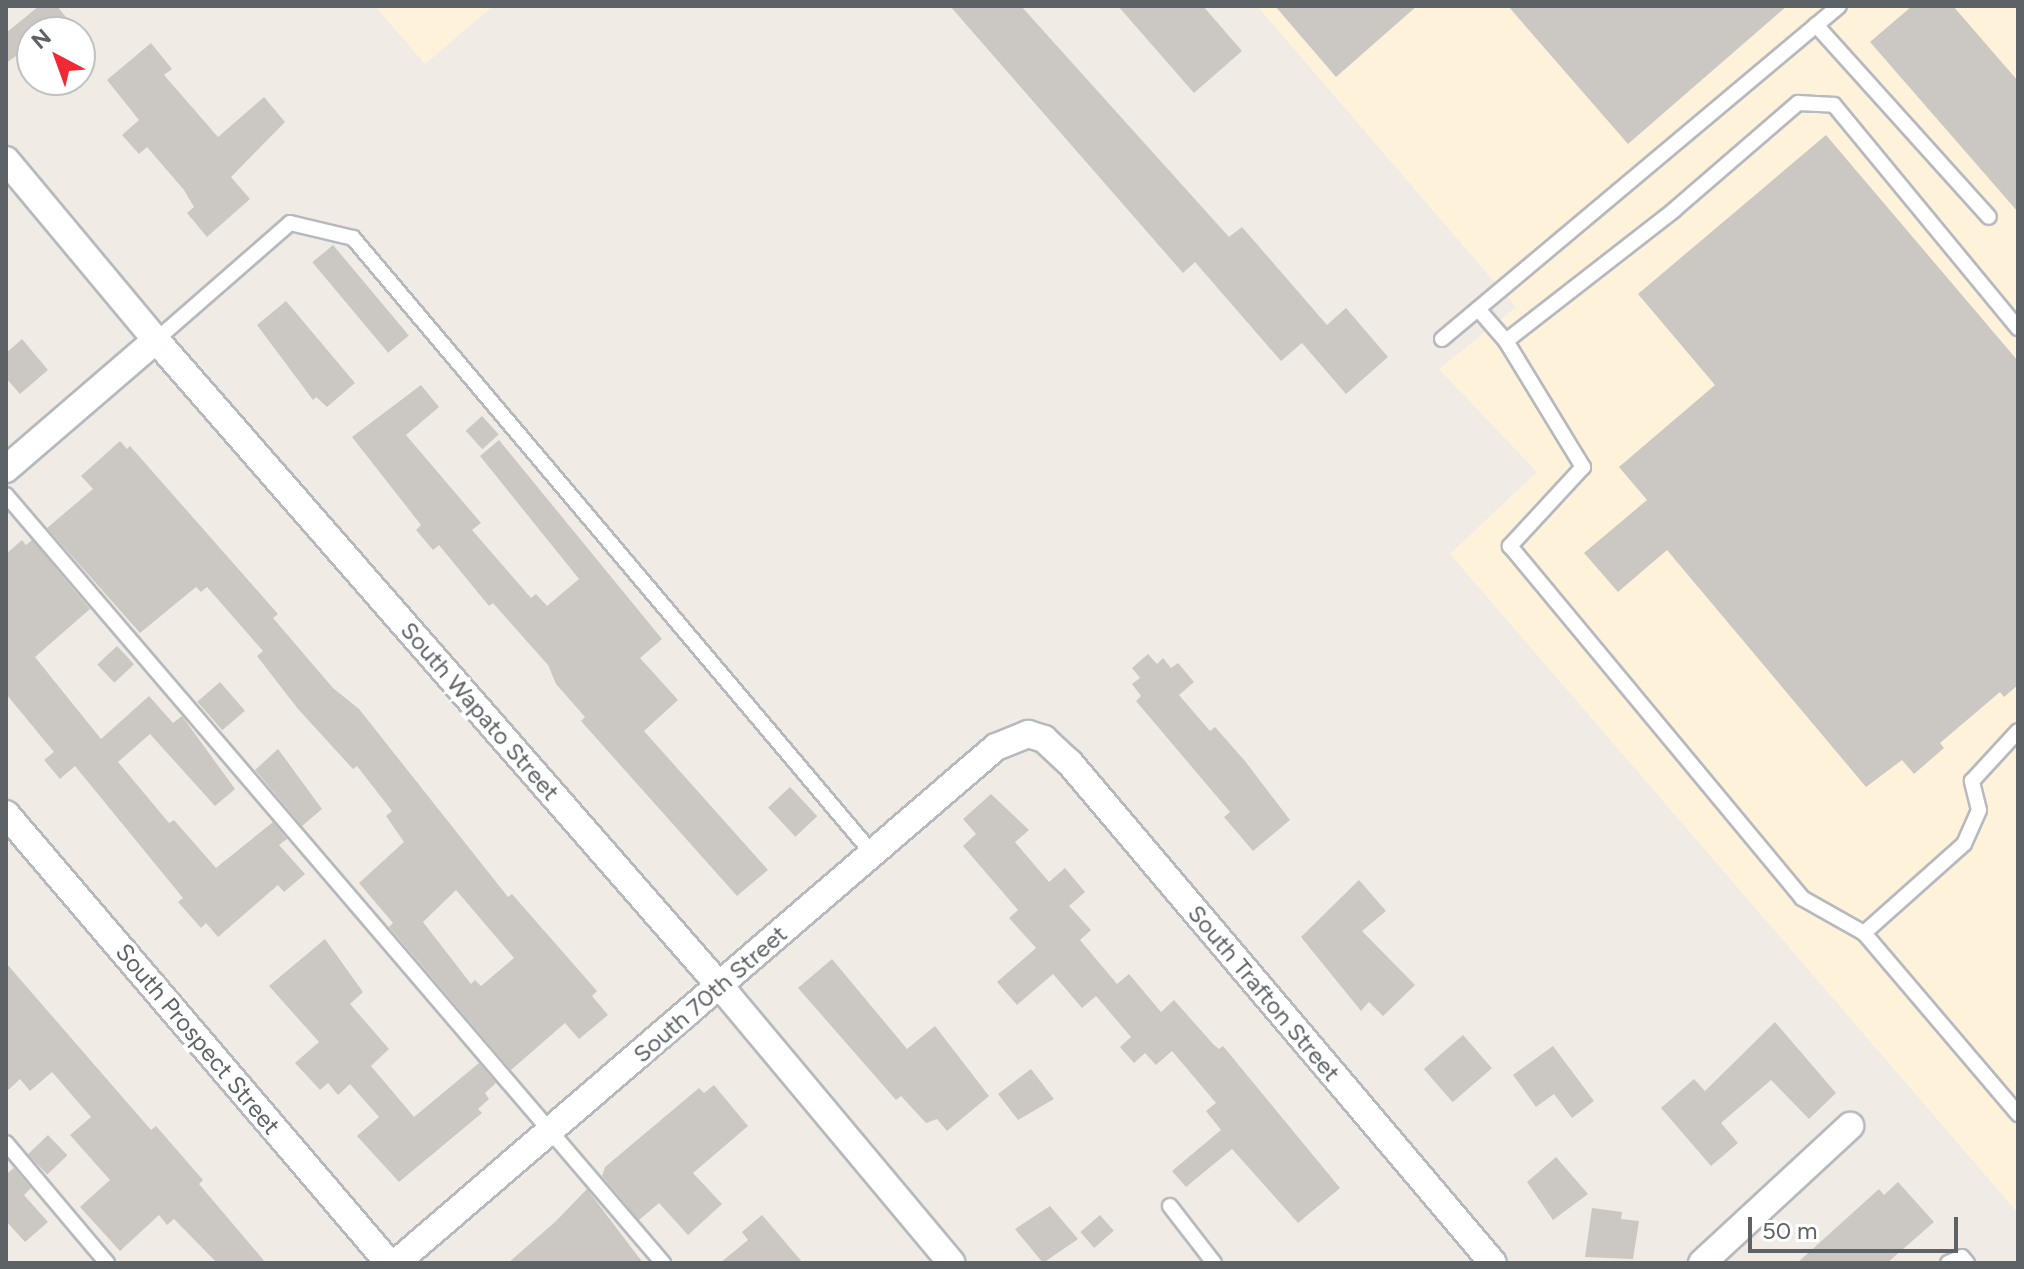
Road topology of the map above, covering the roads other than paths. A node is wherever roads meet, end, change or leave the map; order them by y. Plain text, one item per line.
1 (1839, 6) edge
2 (1816, 25) junction
3 (6, 160) edge
4 (1989, 217) dead end
5 (1478, 309) junction
6 (2018, 328) edge
7 (1442, 339) dead end
8 (156, 340) junction
9 (1506, 341) junction
10 (6, 469) edge
11 (6, 495) edge
12 (2018, 731) edge
13 (1028, 734) joint
14 (6, 814) edge
15 (873, 854) junction
16 (1864, 933) junction
17 (720, 986) junction
18 (2018, 1114) edge
19 (1850, 1126) dead end
20 (550, 1131) junction
21 (6, 1143) edge
22 (1170, 1206) dead end
23 (107, 1263) edge
24 (389, 1263) edge
25 (396, 1263) edge
26 (663, 1263) edge
27 (952, 1263) edge
28 (1214, 1263) edge
29 (1493, 1263) edge
30 (1702, 1263) edge
31 (1948, 1263) edge
32 (1967, 1263) edge

1 - 2 lane
2 - 4 lane
2 - 5 lane
3 - 8 street, South Wapato Street
5 - 7 lane
5 - 9 lane
6 - 9 lane
8 - 10 street
8 - 15 lane
8 - 17 street, South Wapato Street
9 - 16 lane
11 - 20 lane
12 - 16 lane
13 - 15 street, South 70th Street
13 - 29 street, South Trafton Street
14 - 24 street, South Prospect Street
15 - 17 street, South 70th Street
16 - 18 lane
17 - 20 street, South 70th Street
17 - 27 street, South Wapato Street
19 - 30 street
20 - 25 street, South 70th Street
20 - 26 lane
21 - 23 lane
22 - 28 lane
31 - 32 lane

